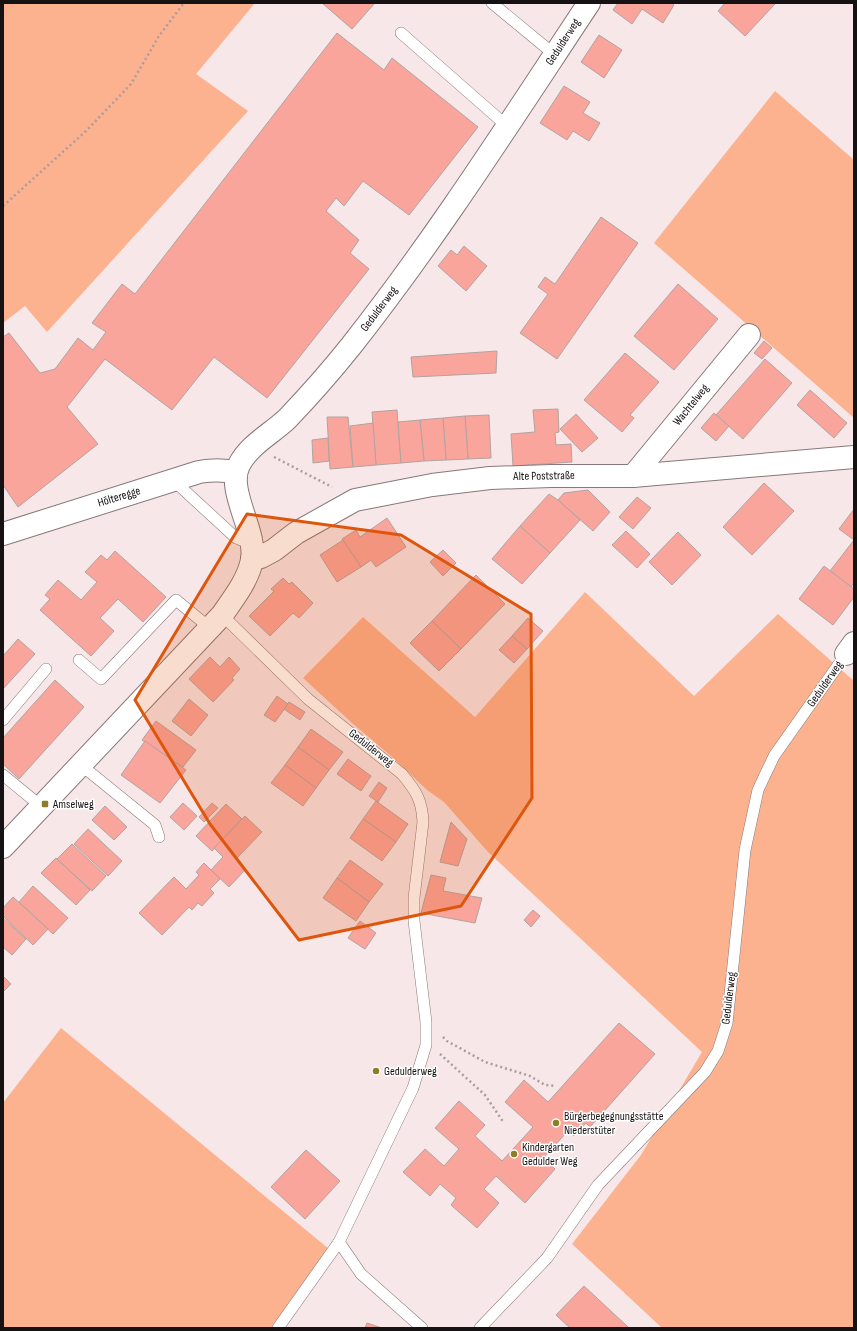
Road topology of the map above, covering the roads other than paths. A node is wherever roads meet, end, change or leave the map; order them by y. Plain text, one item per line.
1 (492, 3) edge
2 (589, 3) edge
3 (401, 33) dead end
4 (554, 55) junction
5 (507, 126) junction
6 (749, 335) dead end
7 (854, 457) edge
8 (236, 474) junction
9 (633, 476) junction
10 (173, 480) junction
11 (3, 534) edge
12 (252, 552) junction
13 (216, 622) junction
14 (850, 648) edge
15 (79, 660) dead end
16 (46, 669) dead end
17 (3, 720) edge
18 (81, 765) junction
19 (3, 774) edge
20 (42, 807) junction
21 (159, 836) dead end
22 (3, 848) edge
23 (339, 1242) junction
24 (278, 1328) edge
25 (422, 1328) edge
26 (480, 1328) edge

1 - 4 lane
2 - 4 street, Gedulderweg
3 - 5 lane
4 - 5 street, Gedulderweg
5 - 8 street, Gedulderweg
6 - 9 street, Wachtelweg
7 - 9 street, Alte Poststraße
8 - 10 street, Hölteregge
8 - 12 street
9 - 12 street, Alte Poststraße
10 - 11 street, Hölteregge
10 - 12 lane
12 - 13 street
13 - 15 lane, Gedulderweg
13 - 18 street
13 - 23 lane, Gedulderweg
14 - 26 lane, Gedulderweg
16 - 17 lane
18 - 20 street
18 - 21 lane
19 - 20 lane
20 - 22 street
23 - 24 lane, Gedulderweg
23 - 25 lane

